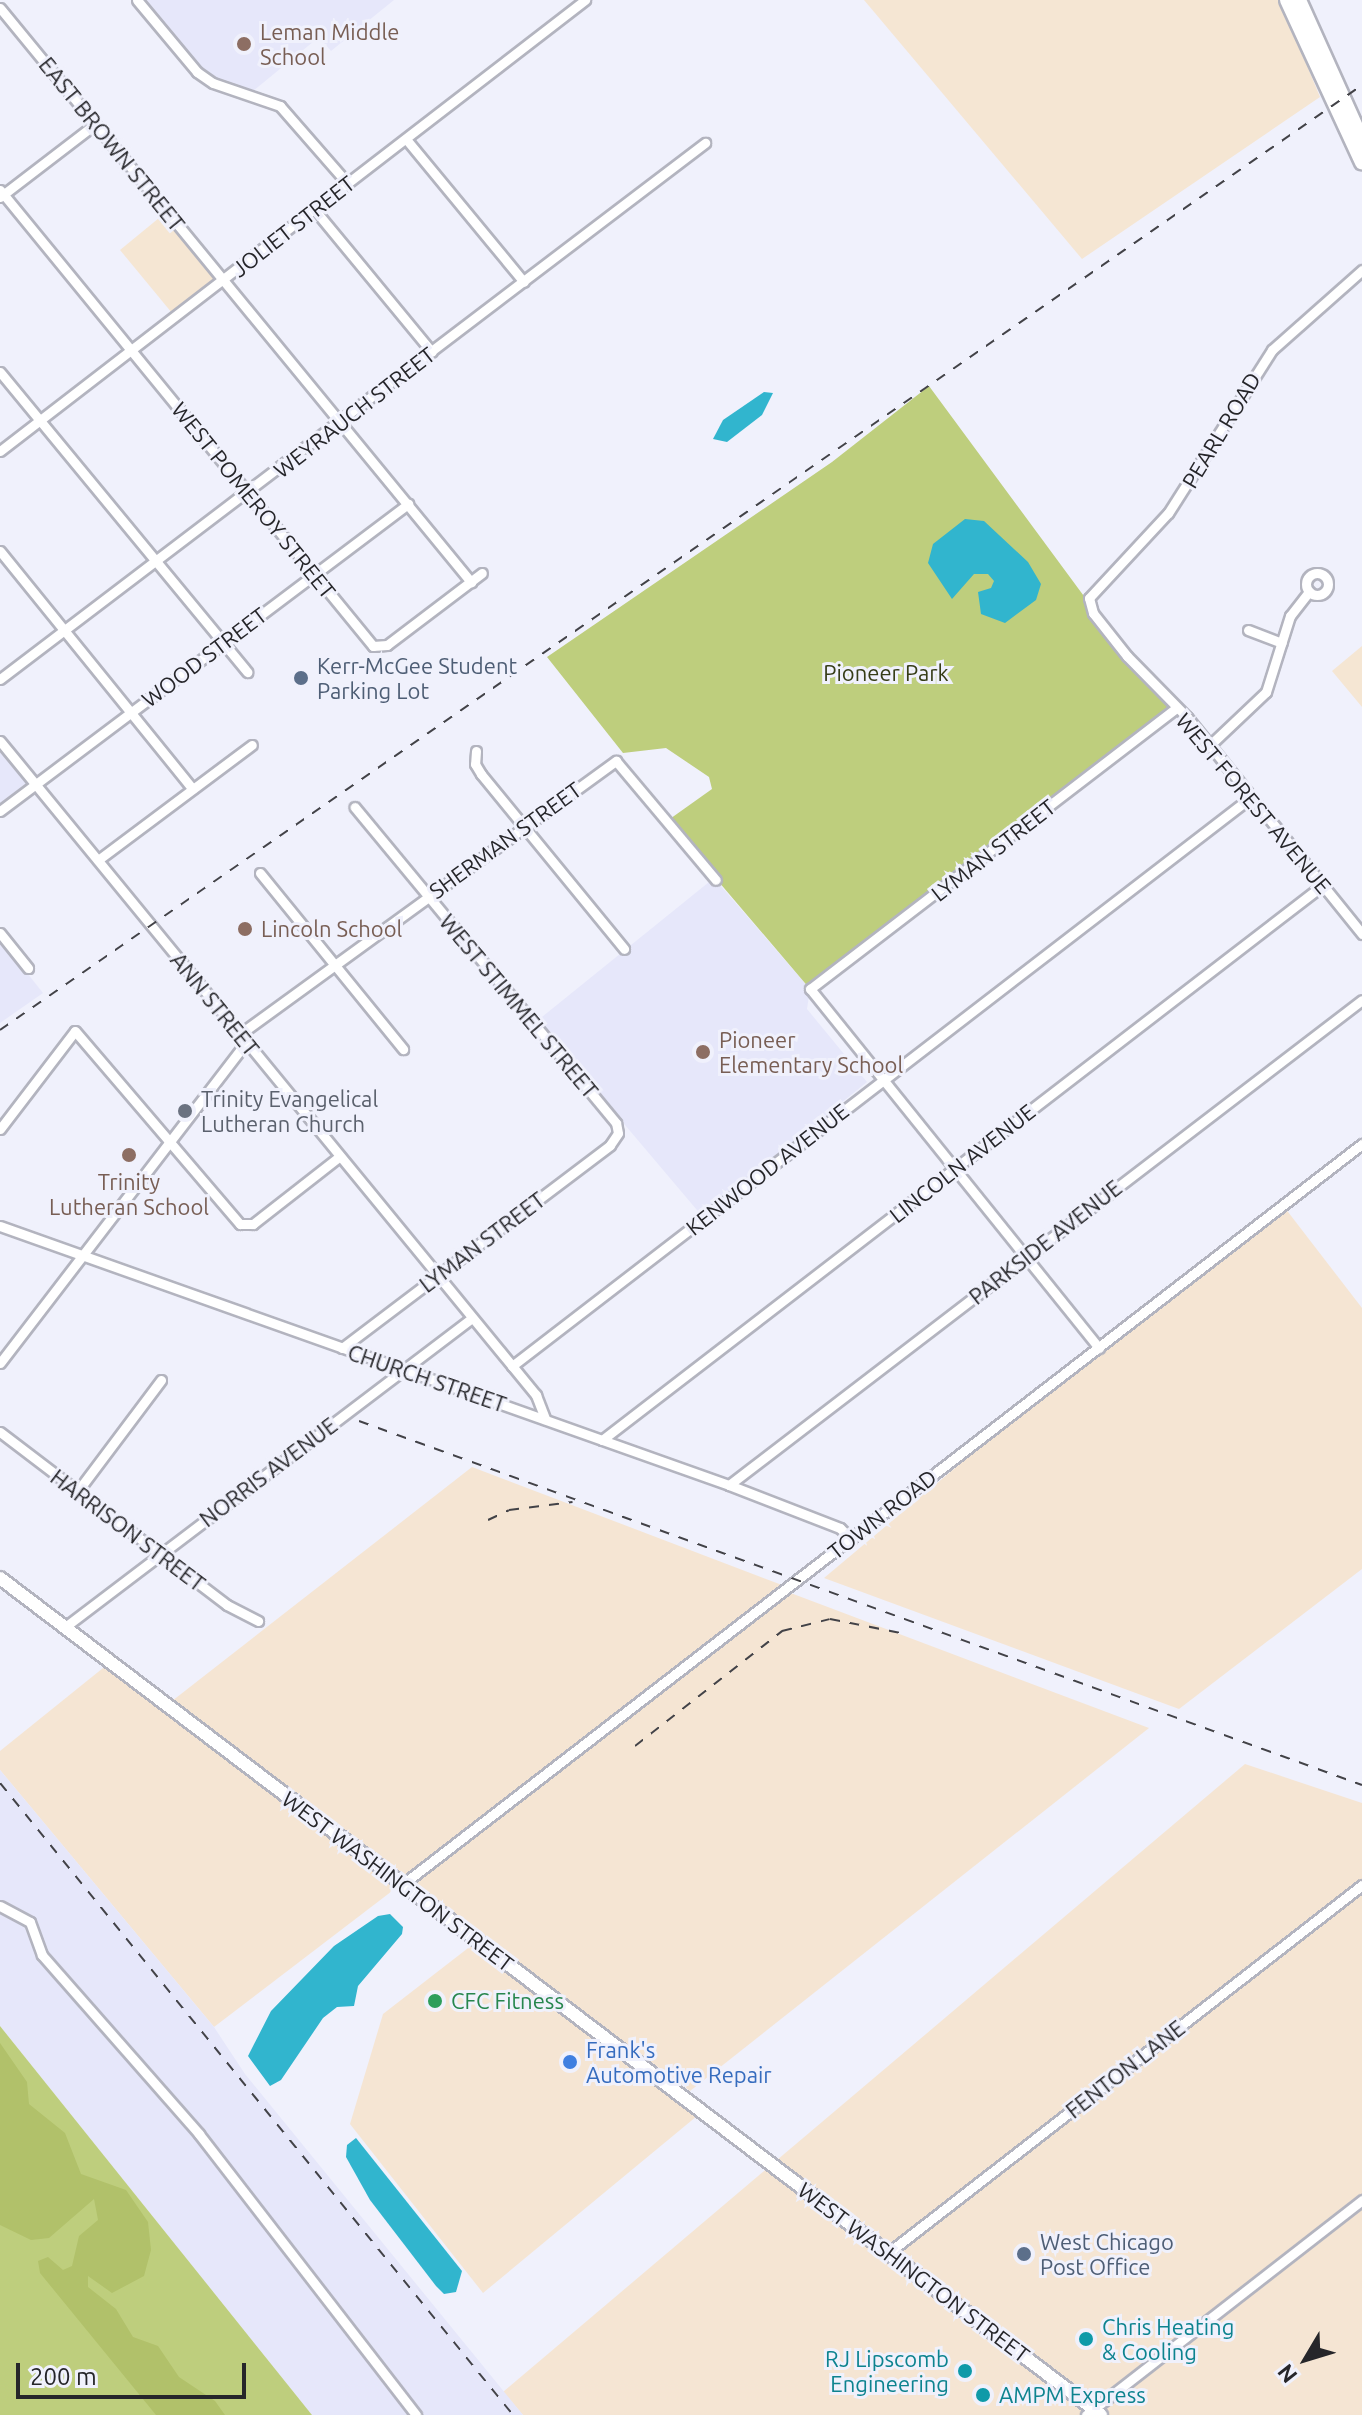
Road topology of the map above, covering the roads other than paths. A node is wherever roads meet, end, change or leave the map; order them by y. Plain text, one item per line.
1 (137, 0) edge
2 (585, 0) edge
3 (1287, 0) edge
4 (1299, 0) edge
5 (0, 8) edge
6 (95, 124) junction
7 (406, 139) junction
8 (1362, 140) edge
9 (705, 143) dead end
10 (1362, 162) edge
11 (348, 184) junction
12 (1, 194) edge
13 (314, 209) junction
14 (1362, 270) edge
15 (223, 280) junction
16 (524, 282) junction
17 (132, 350) junction
18 (432, 352) junction
19 (0, 372) edge
20 (40, 421) junction
21 (341, 423) junction
22 (0, 451) edge
23 (248, 493) junction
24 (408, 504) junction
25 (0, 551) edge
26 (156, 562) junction
27 (314, 573) junction
28 (482, 573) dead end
29 (471, 582) junction
30 (1309, 592) dead end
31 (1089, 598) joint
32 (1248, 630) dead end
33 (63, 631) junction
34 (1282, 643) junction
35 (222, 645) junction
36 (247, 672) dead end
37 (0, 679) edge
38 (1176, 708) junction
39 (130, 713) junction
40 (0, 741) edge
41 (252, 745) dead end
42 (1210, 745) junction
43 (476, 751) dead end
44 (36, 784) junction
45 (193, 789) junction
46 (1251, 797) junction
47 (355, 807) dead end
48 (0, 811) edge
49 (523, 827) junction
50 (98, 860) junction
51 (260, 873) dead end
52 (716, 880) dead end
53 (1323, 885) junction
54 (428, 896) junction
55 (0, 933) edge
56 (1362, 934) edge
57 (624, 949) dead end
58 (335, 964) junction
59 (28, 968) dead end
60 (1362, 1000) edge
61 (243, 1038) junction
62 (403, 1049) dead end
63 (881, 1081) junction
64 (0, 1129) edge
65 (618, 1133) joint
66 (170, 1140) junction
67 (1362, 1144) edge
68 (340, 1156) junction
69 (953, 1169) junction
70 (0, 1226) edge
71 (82, 1255) junction
72 (1025, 1258) junction
73 (437, 1275) junction
74 (472, 1318) junction
75 (342, 1348) junction
76 (1099, 1348) junction
77 (0, 1363) edge
78 (512, 1366) junction
79 (401, 1370) junction
80 (161, 1380) dead end
81 (545, 1419) junction
82 (0, 1432) edge
83 (602, 1440) junction
84 (729, 1485) junction
85 (77, 1492) junction
86 (851, 1539) junction
87 (160, 1555) junction
88 (0, 1578) edge
89 (258, 1621) dead end
90 (65, 1627) junction
91 (403, 1884) junction
92 (1362, 1885) edge
93 (0, 1906) edge
94 (1362, 2200) edge
95 (888, 2253) junction
96 (1094, 2413) edge
97 (416, 2415) edge

1 - 11 street
2 - 7 street, JOLIET STREET
3 - 10 main road
4 - 8 main road
5 - 6 street, EAST BROWN STREET
6 - 12 street
6 - 15 street, EAST BROWN STREET
7 - 11 street, JOLIET STREET
7 - 16 street
9 - 16 street, WEYRAUCH STREET
11 - 13 street, JOLIET STREET
12 - 17 street, WEST POMEROY STREET
13 - 15 street, JOLIET STREET
13 - 18 street
14 - 31 street, PEARL ROAD
15 - 17 street, JOLIET STREET
15 - 21 street, EAST BROWN STREET
16 - 18 street, WEYRAUCH STREET
17 - 20 street, JOLIET STREET
17 - 23 street, WEST POMEROY STREET
18 - 21 street, WEYRAUCH STREET
19 - 20 street
20 - 22 street, JOLIET STREET
20 - 26 street
21 - 23 street, WEYRAUCH STREET
21 - 24 street, EAST BROWN STREET
23 - 26 street, WEYRAUCH STREET
23 - 27 street, WEST POMEROY STREET
24 - 27 street, WOOD STREET
24 - 29 street, EAST BROWN STREET
25 - 33 street
26 - 33 street, WEYRAUCH STREET
26 - 35 street
27 - 29 street, WEST POMEROY STREET
27 - 35 street, WOOD STREET
28 - 29 street
30 - 34 street
31 - 38 street, WEST FOREST AVENUE
32 - 34 street
33 - 37 street, WEYRAUCH STREET
33 - 39 street
34 - 42 street
35 - 36 street
35 - 39 street, WOOD STREET
38 - 42 street, WEST FOREST AVENUE
38 - 63 street, LYMAN STREET
39 - 44 street, WOOD STREET
39 - 45 street
40 - 44 street, ANN STREET
41 - 45 street
42 - 46 street, WEST FOREST AVENUE
43 - 49 street
44 - 48 street, WOOD STREET
44 - 50 street, ANN STREET
45 - 50 street
46 - 53 street, WEST FOREST AVENUE
46 - 63 street, KENWOOD AVENUE
47 - 54 street, WEST STIMMEL STREET
49 - 52 street, SHERMAN STREET
49 - 54 street, SHERMAN STREET
49 - 57 street
50 - 61 street, ANN STREET
51 - 58 street
53 - 56 street, WEST FOREST AVENUE
53 - 69 street, LINCOLN AVENUE
54 - 58 street, SHERMAN STREET
54 - 65 street, WEST STIMMEL STREET
55 - 59 street
58 - 61 street, SHERMAN STREET
58 - 62 street
60 - 72 street, PARKSIDE AVENUE
61 - 66 street, SHERMAN STREET
61 - 68 street, ANN STREET
63 - 69 street
63 - 78 street, KENWOOD AVENUE
64 - 66 street
65 - 73 street, LYMAN STREET
66 - 68 street
66 - 71 street, SHERMAN STREET
67 - 76 street, TOWN ROAD
68 - 73 street, ANN STREET
69 - 72 street
69 - 83 street, LINCOLN AVENUE
70 - 71 street, CHURCH STREET
71 - 75 street, CHURCH STREET
71 - 77 street, SHERMAN STREET
72 - 76 street
72 - 84 street, PARKSIDE AVENUE
73 - 74 street, ANN STREET
73 - 75 street, LYMAN STREET
74 - 78 street, ANN STREET
74 - 79 street, NORRIS AVENUE
75 - 79 street, CHURCH STREET
76 - 86 street, TOWN ROAD
78 - 81 street, ANN STREET
79 - 81 street, CHURCH STREET
79 - 87 street, NORRIS AVENUE
80 - 85 street
81 - 83 street, CHURCH STREET
82 - 85 street, HARRISON STREET
83 - 84 street, CHURCH STREET
84 - 86 street, CHURCH STREET
85 - 87 street, HARRISON STREET
86 - 91 street, TOWN ROAD
87 - 89 street, HARRISON STREET
87 - 90 street, NORRIS AVENUE
88 - 90 main road, WEST WASHINGTON STREET
90 - 91 main road, WEST WASHINGTON STREET
91 - 95 main road, WEST WASHINGTON STREET
92 - 95 street, FENTON LANE
93 - 97 street
94 - 96 street
95 - 96 main road, WEST WASHINGTON STREET

